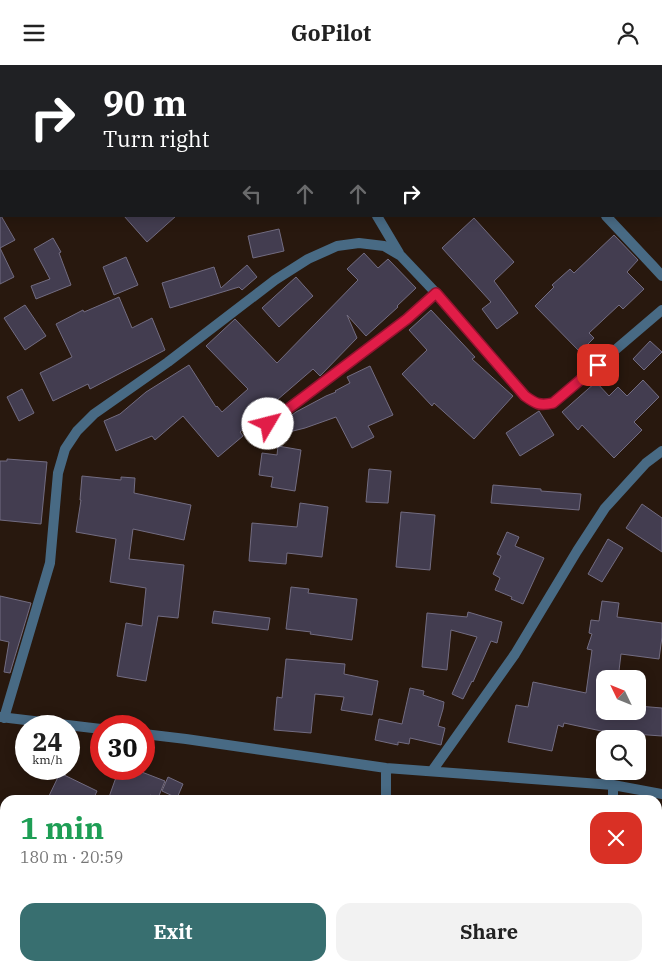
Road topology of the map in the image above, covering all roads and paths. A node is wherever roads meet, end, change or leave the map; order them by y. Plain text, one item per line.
1 (378, 217) edge
2 (607, 217) edge
3 (401, 257) junction
4 (662, 276) edge
5 (436, 293) junction
6 (662, 310) edge
7 (268, 424) dead end
8 (662, 451) edge
9 (2, 718) edge
10 (90, 728) edge
11 (155, 735) edge
12 (386, 768) junction
13 (432, 771) junction
14 (613, 785) junction
15 (662, 794) edge
16 (386, 795) edge
17 (613, 795) edge

1 - 3 street
2 - 4 street
3 - 5 street
3 - 9 street
5 - 6 street
5 - 7 street
8 - 13 street
9 - 10 street
11 - 12 street
12 - 13 street
12 - 16 street
13 - 14 street
14 - 15 street
14 - 17 street

